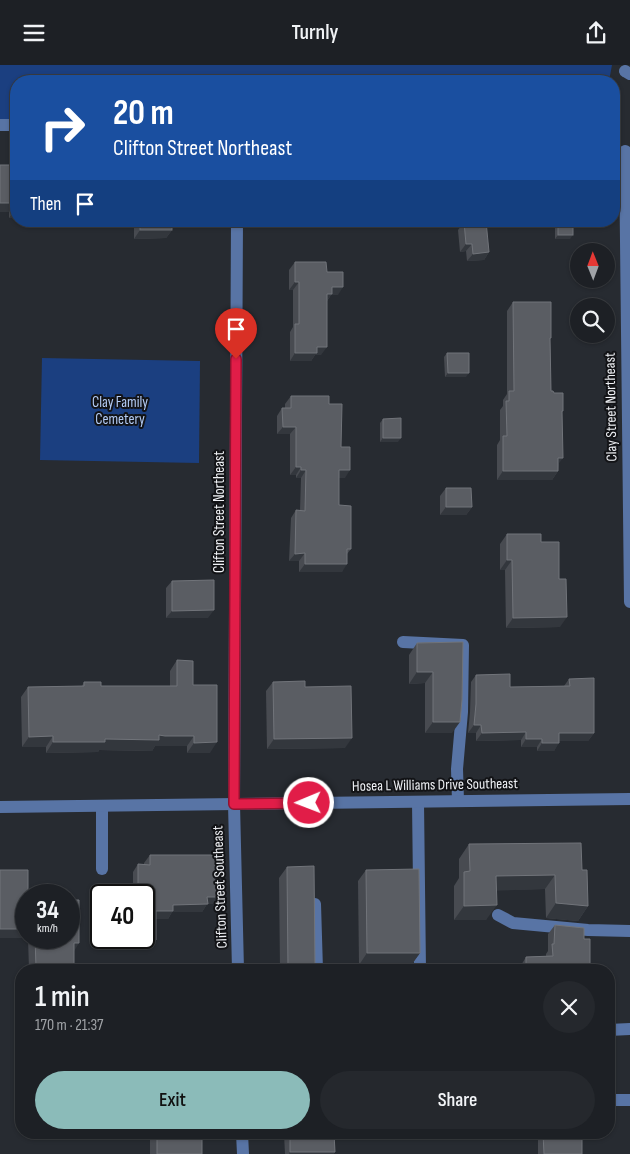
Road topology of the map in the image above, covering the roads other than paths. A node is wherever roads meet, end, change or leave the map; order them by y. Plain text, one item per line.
1 (627, 152) edge
2 (236, 227) edge
3 (630, 602) edge
4 (403, 642) dead end
5 (630, 799) edge
6 (418, 801) junction
7 (458, 801) junction
8 (234, 804) junction
9 (102, 806) junction
10 (0, 807) edge
11 (102, 869) dead end
12 (315, 904) edge
13 (498, 915) edge
14 (630, 931) edge
15 (238, 964) edge
16 (317, 964) edge
17 (420, 964) edge
18 (630, 1029) edge
19 (615, 1030) edge
20 (615, 1100) edge
21 (630, 1100) edge
22 (242, 1139) edge
23 (243, 1154) edge

1 - 3 street, Clay Street Northeast
2 - 8 street, Clifton Street Northeast
4 - 7 street
5 - 7 street, Hosea L Williams Drive Southeast
6 - 7 street, Hosea L Williams Drive Southeast
6 - 8 street, Hosea L Williams Drive Southeast
6 - 17 street
8 - 9 street, Hosea L Williams Drive Southeast
8 - 15 street, Clifton Street Southeast
9 - 10 street, Hosea L Williams Drive Southeast
9 - 11 street
12 - 16 street
13 - 14 street
18 - 19 street
20 - 21 street
22 - 23 street

